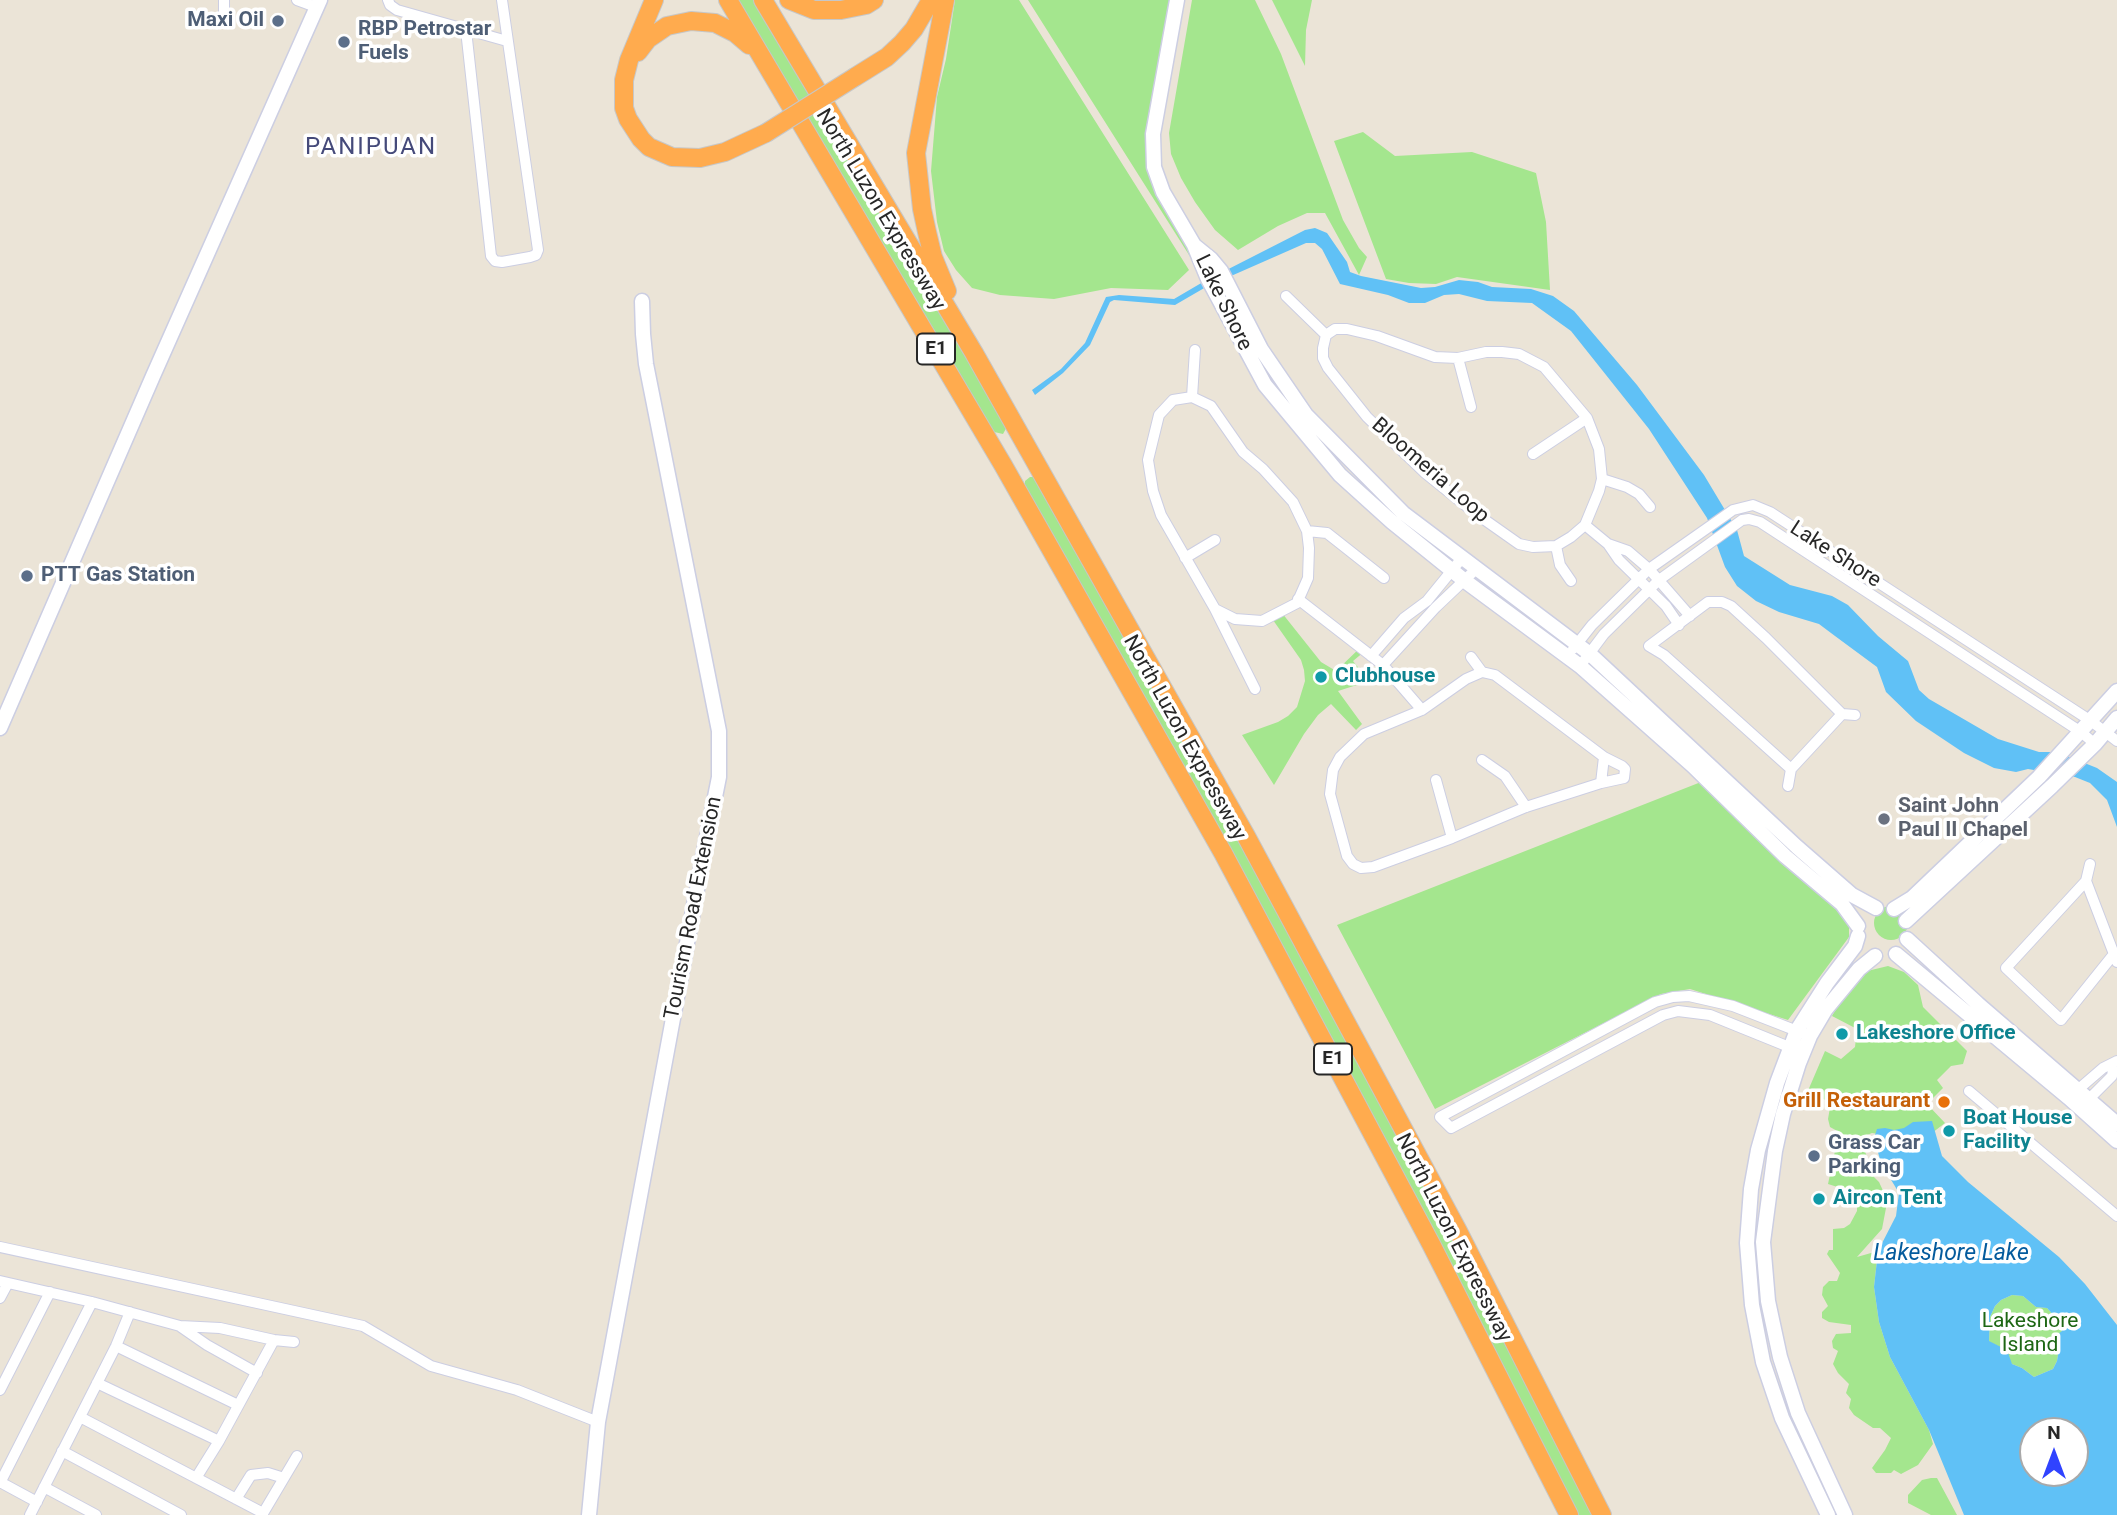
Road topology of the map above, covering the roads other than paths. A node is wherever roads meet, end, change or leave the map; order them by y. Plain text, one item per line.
1 (225, 0) edge
2 (297, 0) edge
3 (388, 0) edge
4 (502, 0) edge
5 (654, 0) edge
6 (728, 0) edge
7 (763, 0) edge
8 (789, 0) edge
9 (874, 0) edge
10 (931, 0) edge
11 (945, 0) edge
12 (1177, 0) edge
13 (318, 4) edge
14 (224, 23) dead end
15 (466, 30) junction
16 (507, 41) junction
17 (626, 69) junction
18 (783, 90) junction
19 (822, 98) junction
20 (1222, 290) junction
21 (1286, 296) dead end
22 (642, 302) dead end
23 (1325, 335) junction
24 (1195, 350) dead end
25 (974, 353) junction
26 (1458, 358) junction
27 (1192, 397) junction
28 (1471, 407) dead end
29 (1587, 418) junction
30 (1533, 454) dead end
31 (1602, 479) junction
32 (1745, 506) junction
33 (1650, 507) dead end
34 (1745, 520) junction
35 (1585, 525) junction
36 (1307, 531) junction
37 (1215, 540) dead end
38 (1608, 544) junction
39 (1556, 545) junction
40 (1185, 558) junction
41 (1462, 558) junction
42 (1476, 569) junction
43 (1649, 569) junction
44 (1453, 571) junction
45 (1384, 578) dead end
46 (1639, 579) junction
47 (1659, 580) junction
48 (1465, 581) junction
49 (1571, 581) dead end
50 (1649, 589) junction
51 (1298, 599) junction
52 (1427, 601) junction
53 (1214, 609) junction
54 (1435, 609) junction
55 (1690, 616) junction
56 (1679, 625) junction
57 (1578, 644) junction
58 (1590, 654) junction
59 (1371, 656) junction
60 (1567, 656) junction
61 (1471, 657) dead end
62 (1383, 665) junction
63 (1580, 666) junction
64 (1482, 672) junction
65 (1255, 689) dead end
66 (2117, 691) edge
67 (1422, 710) junction
68 (1842, 714) junction
69 (1855, 715) dead end
70 (2117, 718) edge
71 (2086, 727) junction
72 (0, 728) edge
73 (2111, 737) edge
74 (2095, 744) junction
75 (1604, 757) junction
76 (1482, 760) dead end
77 (1791, 769) junction
78 (1436, 780) dead end
79 (1601, 783) junction
80 (1788, 786) dead end
81 (1526, 807) junction
82 (1452, 838) junction
83 (2090, 864) dead end
84 (2086, 881) junction
85 (1876, 908) junction
86 (1894, 909) junction
87 (1906, 921) junction
88 (1858, 931) junction
89 (1907, 939) junction
90 (1896, 954) junction
91 (1875, 956) junction
92 (2115, 958) edge
93 (1655, 1002) junction
94 (1663, 1014) junction
95 (1992, 1025) junction
96 (1803, 1033) junction
97 (1795, 1055) junction
98 (2115, 1062) edge
99 (1969, 1091) dead end
100 (2082, 1095) junction
101 (2117, 1124) edge
102 (2117, 1141) edge
103 (1751, 1189) junction
104 (1768, 1191) junction
105 (2117, 1216) edge
106 (0, 1247) edge
107 (4, 1282) edge
108 (50, 1292) junction
109 (0, 1298) edge
110 (92, 1302) junction
111 (130, 1312) junction
112 (180, 1326) junction
113 (274, 1340) junction
114 (294, 1342) dead end
115 (116, 1346) junction
116 (257, 1374) junction
117 (97, 1383) junction
118 (0, 1390) edge
119 (238, 1405) junction
120 (80, 1417) junction
121 (598, 1422) junction
122 (219, 1441) junction
123 (62, 1451) junction
124 (297, 1456) dead end
125 (196, 1478) junction
126 (284, 1478) junction
127 (0, 1483) edge
128 (44, 1487) junction
129 (236, 1499) junction
130 (37, 1502) junction
131 (263, 1514) edge
132 (30, 1515) edge
133 (96, 1515) edge
134 (181, 1515) edge
135 (589, 1515) edge
136 (1569, 1515) edge
137 (1602, 1515) edge
138 (1828, 1515) edge
139 (1845, 1515) edge

1 - 14 street
2 - 13 street
3 - 15 street
4 - 16 street
5 - 17 highway
6 - 18 highway, North Luzon Expressway / E1
7 - 19 highway, North Luzon Expressway / E1
8 - 9 highway
10 - 19 highway, bridge
11 - 25 highway
12 - 20 street, Lake Shore
13 - 72 street
15 - 16 street
15 - 16 street
17 - 18 highway
17 - 19 highway, bridge
18 - 136 highway, North Luzon Expressway / E1
19 - 25 highway, North Luzon Expressway / E1
20 - 41 street, Lake Shore
20 - 44 street, Lake Shore
21 - 23 street
22 - 121 street, Tourism Road Extension
23 - 26 street
23 - 39 street, Bloomeria Loop
24 - 27 street
25 - 137 highway, North Luzon Expressway / E1
26 - 28 street
26 - 29 street
27 - 36 street
27 - 40 street
29 - 30 street
29 - 31 street
31 - 33 street
31 - 35 street
32 - 34 street
32 - 43 street
32 - 71 street, Lake Shore
34 - 47 street
34 - 71 street, Lake Shore
35 - 38 street
35 - 39 street
36 - 45 street
36 - 51 street
37 - 40 street
38 - 43 street
38 - 46 street
39 - 49 street
40 - 53 street
41 - 42 street, Lake Shore
41 - 44 street
42 - 48 street
42 - 57 street, Lake Shore
43 - 46 street
43 - 47 street
44 - 48 street, Lake Shore
44 - 52 street
46 - 50 street
46 - 57 street
47 - 50 street
47 - 55 street
48 - 54 street
48 - 60 street, Lake Shore
50 - 56 street
50 - 58 street
51 - 53 street
51 - 59 street
52 - 54 street
52 - 59 street
53 - 65 street
54 - 62 street
55 - 56 street
55 - 68 street
56 - 77 street
57 - 58 street, Lake Shore
57 - 60 street
58 - 63 street
58 - 85 street, Lake Shore
59 - 62 street
60 - 63 street, Lake Shore
61 - 64 street
62 - 67 street
63 - 88 street, Lake Shore
64 - 67 street
64 - 75 street
66 - 71 street
67 - 82 street
68 - 69 street
68 - 77 street
70 - 73 street
71 - 73 street, Lake Shore
71 - 74 street, Lake Shore
71 - 86 street
73 - 74 street
74 - 87 street
75 - 79 street
75 - 79 street
76 - 81 street
77 - 80 street
78 - 82 street
79 - 81 street
81 - 82 street
83 - 84 street
84 - 92 street
84 - 92 street
85 - 86 street
85 - 88 street
86 - 87 street
87 - 89 street
88 - 91 street
88 - 96 street
89 - 90 street
89 - 95 street
90 - 91 street
90 - 95 street
91 - 96 street
93 - 94 street
93 - 94 street
93 - 96 street
94 - 97 street
95 - 100 street
96 - 97 street
97 - 103 street
97 - 104 street
98 - 100 street
99 - 105 street
100 - 101 street
100 - 102 street
103 - 104 street
103 - 138 street
104 - 139 street
106 - 121 street
107 - 108 street
107 - 109 street
108 - 110 street
108 - 118 street
110 - 111 street
110 - 127 street
111 - 112 street
111 - 115 street
112 - 113 street
112 - 116 street
113 - 114 street
113 - 116 street
115 - 117 street
115 - 119 street
116 - 119 street
117 - 120 street
117 - 122 street
119 - 122 street
120 - 123 street
120 - 125 street
121 - 135 street, Tourism Road Extension
122 - 125 street
123 - 128 street
123 - 134 street
124 - 126 street
125 - 129 street
126 - 129 street
126 - 131 street
127 - 130 street
128 - 130 street
128 - 133 street
129 - 131 street
130 - 132 street

